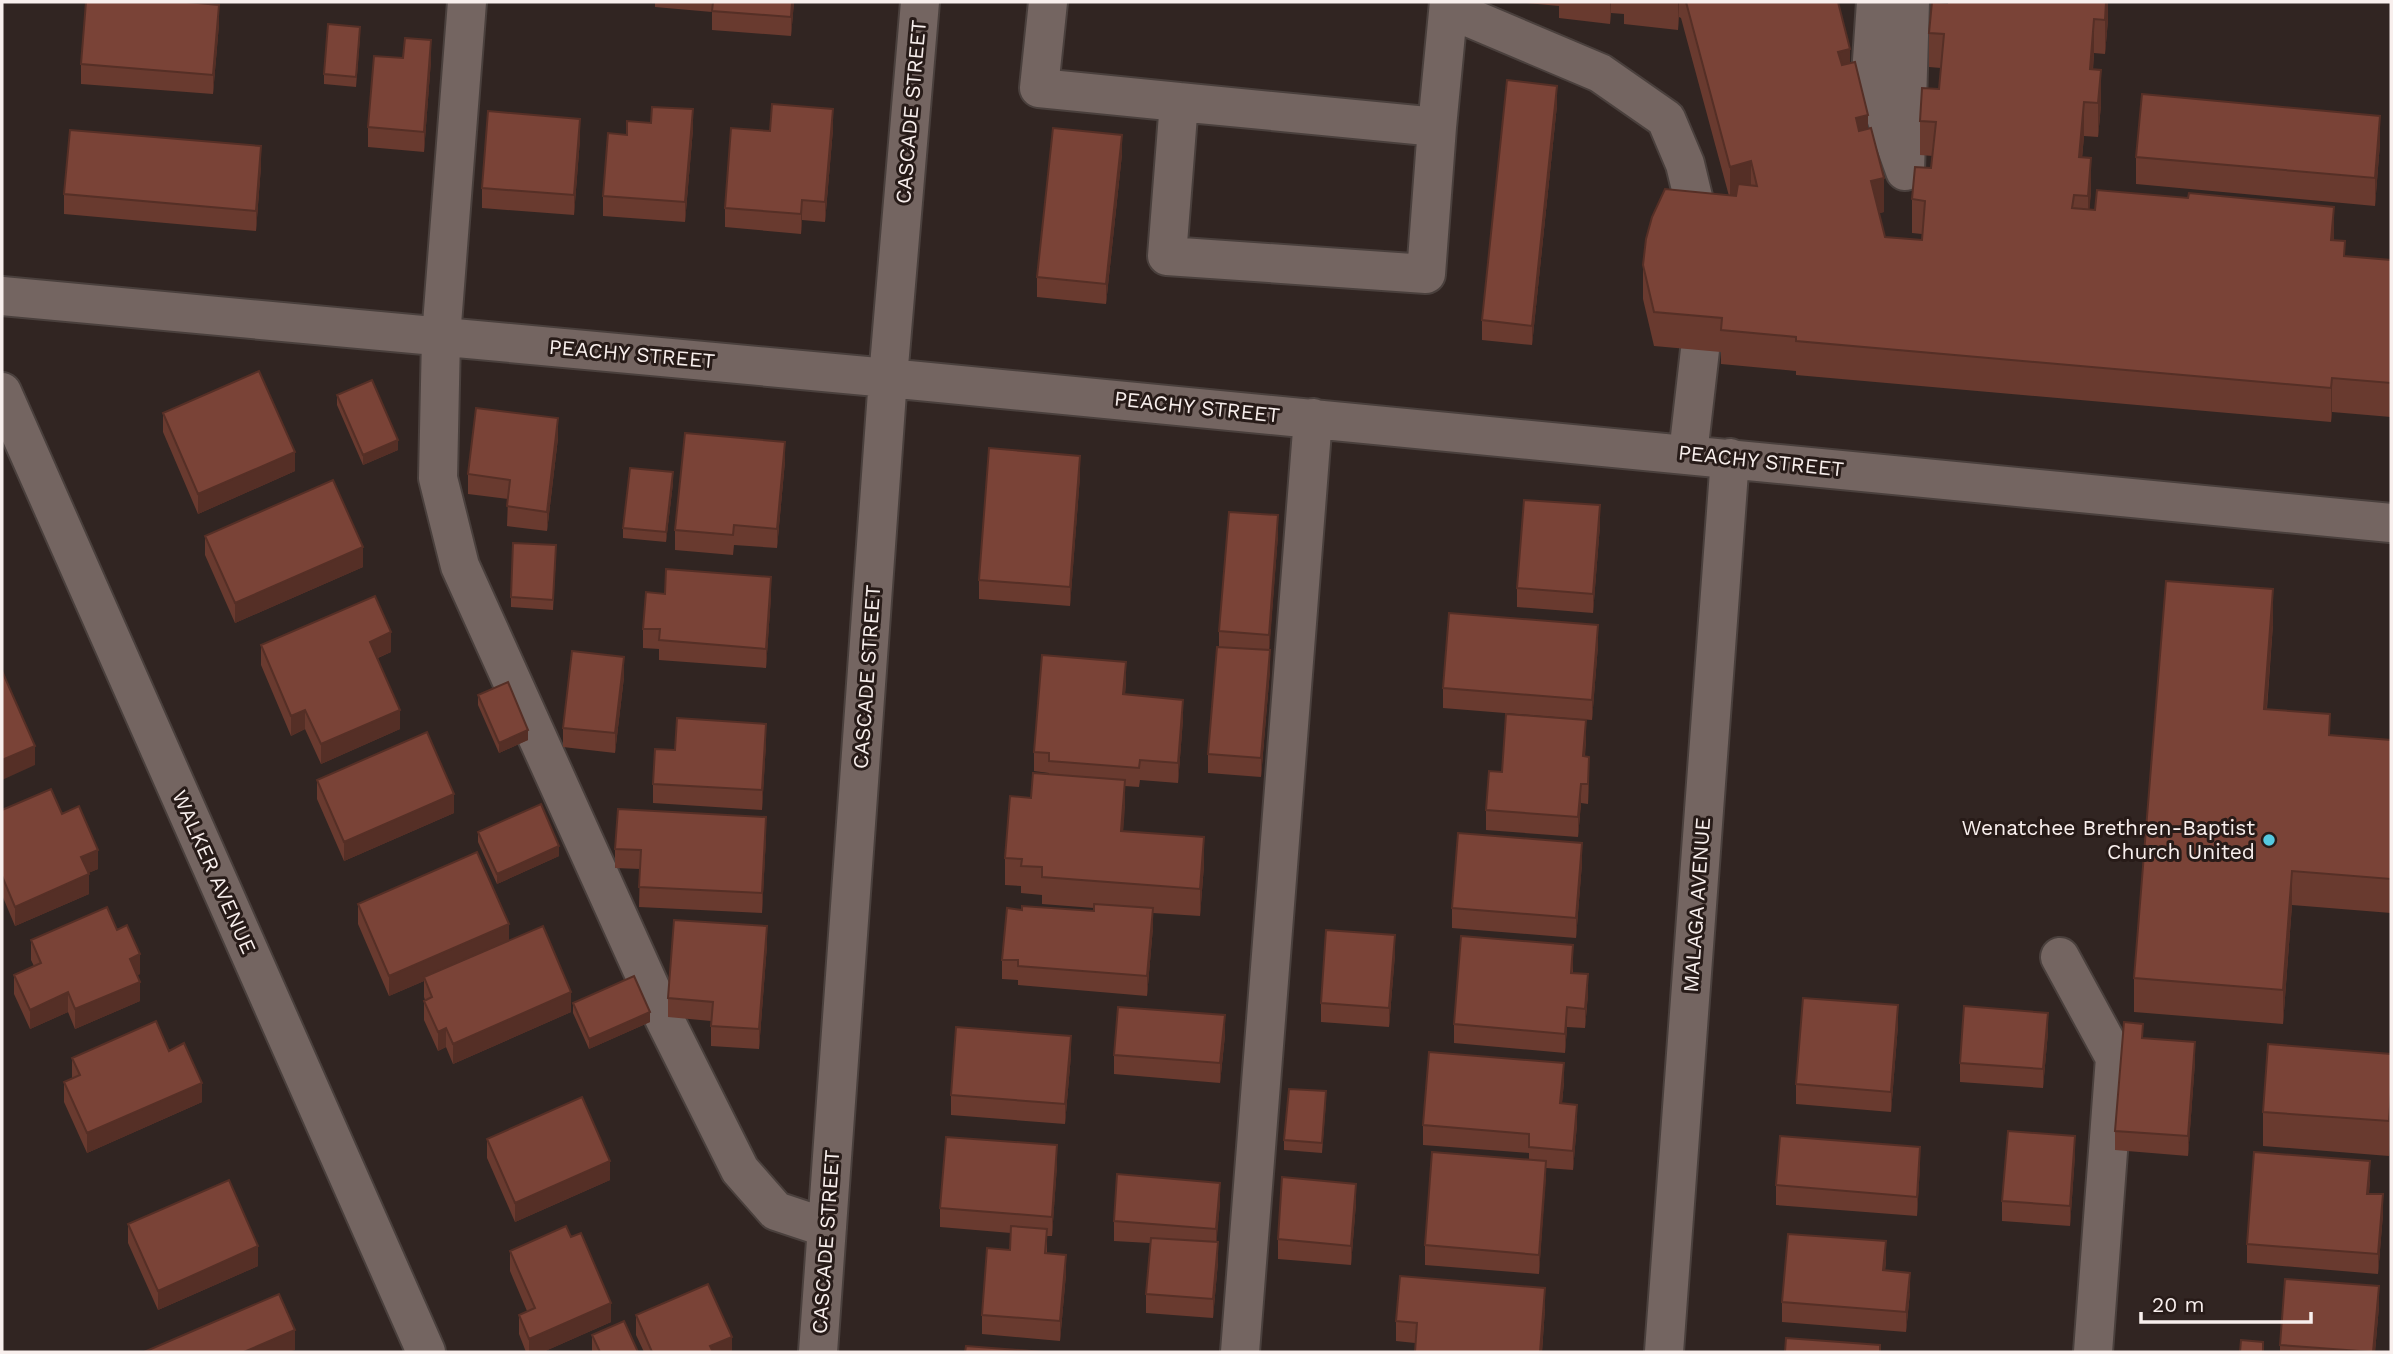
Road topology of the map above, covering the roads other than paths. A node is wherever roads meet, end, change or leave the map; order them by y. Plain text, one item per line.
1 (467, 2) edge
2 (920, 2) edge
3 (1048, 2) edge
4 (1876, 2) edge
5 (1910, 2) edge
6 (1449, 5) edge
7 (1179, 102) junction
8 (1437, 127) junction
9 (1700, 226) edge
10 (2, 296) edge
11 (441, 337) junction
12 (1700, 350) edge
13 (888, 377) junction
14 (2, 392) edge
15 (1313, 418) junction
16 (1688, 454) junction
17 (1730, 458) junction
18 (2391, 523) edge
19 (2060, 957) dead end
20 (827, 1228) junction
21 (426, 1352) edge
22 (818, 1352) edge
23 (1240, 1352) edge
24 (1664, 1352) edge
25 (2093, 1352) edge

1 - 11 street
2 - 13 street, CASCADE STREET
3 - 7 street
4 - 5 street
6 - 8 street
6 - 9 street
7 - 8 street
7 - 8 street
10 - 11 street, PEACHY STREET
11 - 13 street, PEACHY STREET
11 - 20 street
12 - 16 street
13 - 15 street, PEACHY STREET
13 - 20 street, CASCADE STREET
14 - 21 street, WALKER AVENUE
15 - 16 street, PEACHY STREET
15 - 23 street
16 - 17 street, PEACHY STREET
17 - 18 street, PEACHY STREET
17 - 24 street, MALAGA AVENUE
19 - 25 street
20 - 22 street, CASCADE STREET

